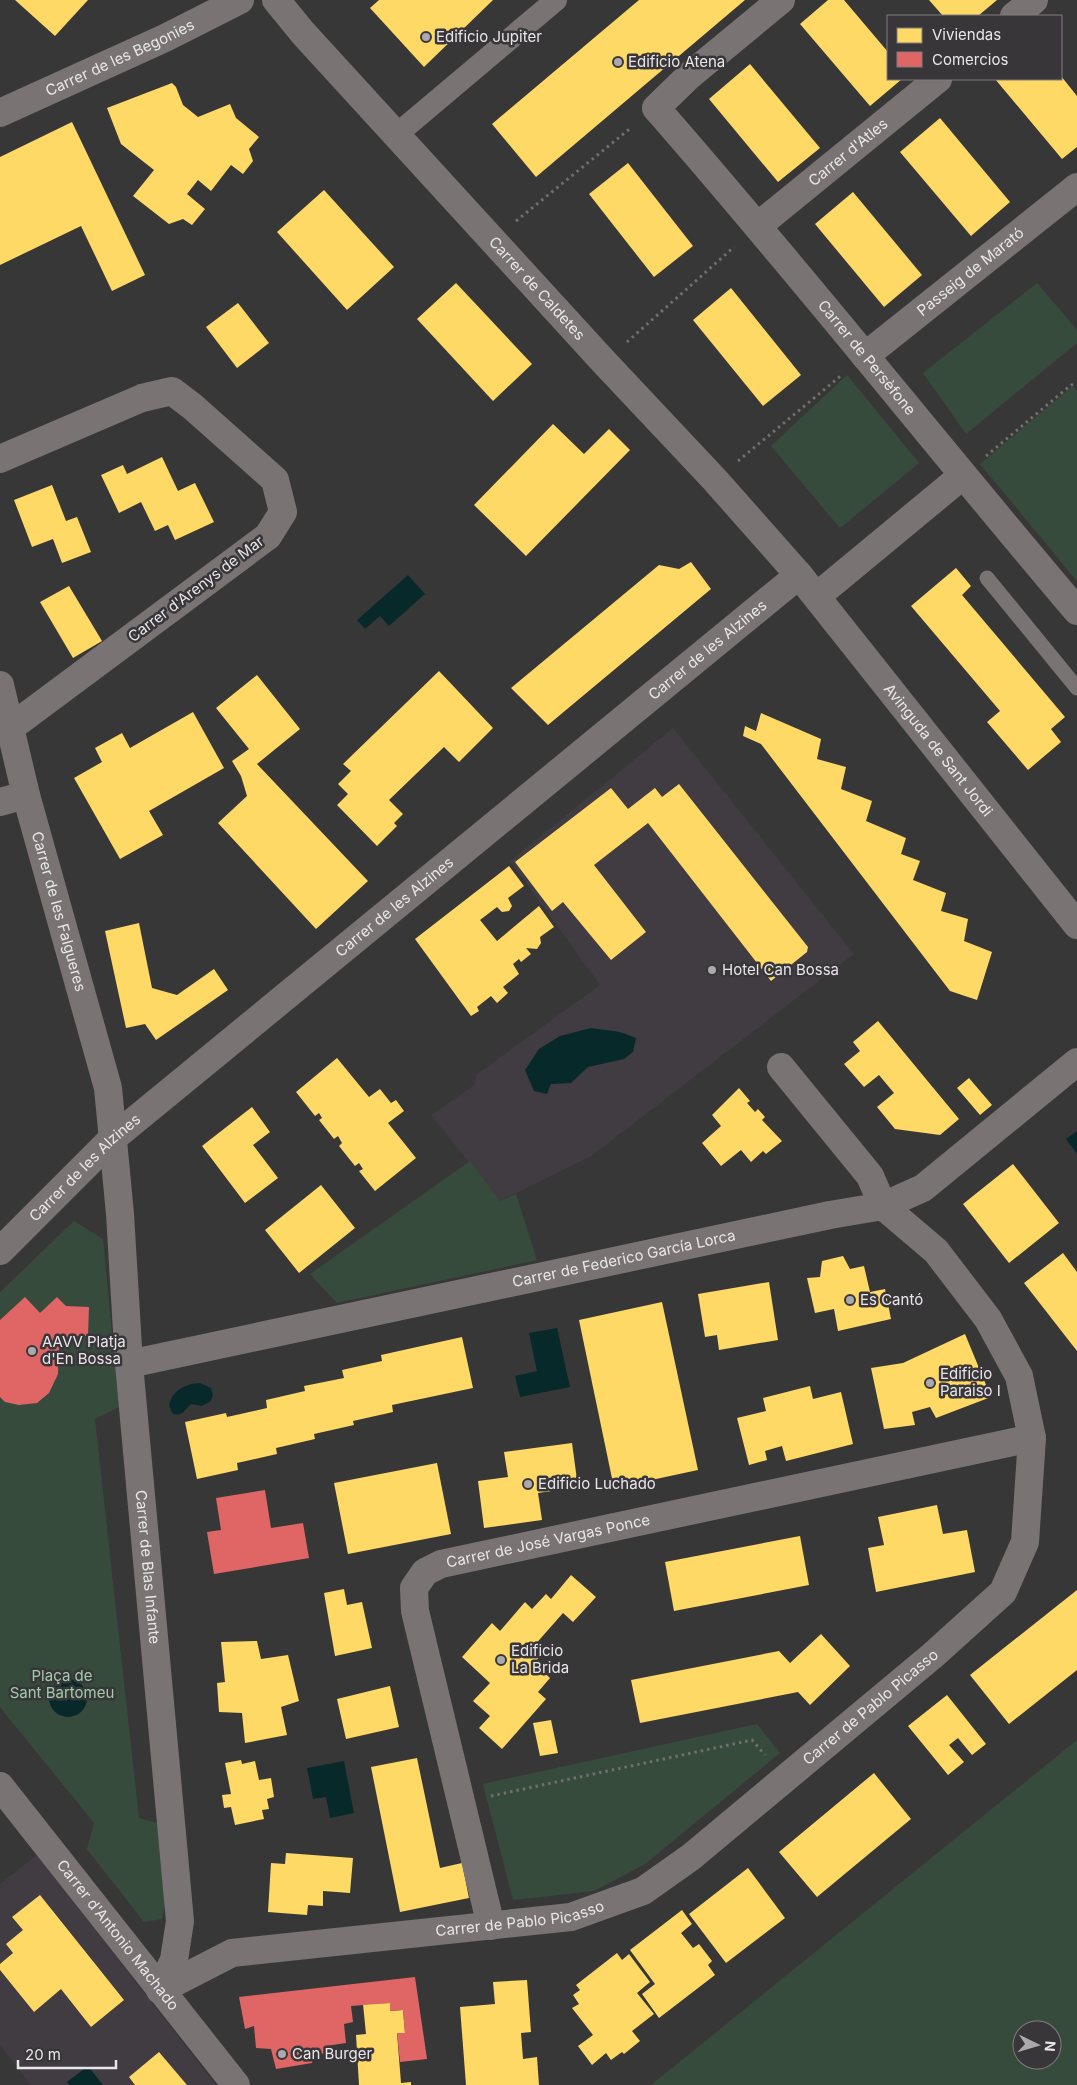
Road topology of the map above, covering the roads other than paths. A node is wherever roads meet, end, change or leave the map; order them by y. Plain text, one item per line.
1 (239, 0) edge
2 (276, 0) edge
3 (556, 0) edge
4 (781, 0) edge
5 (1034, 0) edge
6 (1015, 15) edge
7 (937, 80) edge
8 (0, 113) edge
9 (396, 135) junction
10 (1077, 187) edge
11 (759, 226) junction
12 (864, 356) junction
13 (0, 459) edge
14 (962, 476) junction
15 (800, 575) junction
16 (987, 578) dead end
17 (817, 596) junction
18 (1077, 610) edge
19 (0, 685) edge
20 (1077, 688) edge
21 (10, 728) junction
22 (26, 795) junction
23 (0, 802) edge
24 (1077, 925) edge
25 (1077, 1062) edge
26 (781, 1067) dead end
27 (112, 1139) junction
28 (883, 1206) junction
29 (0, 1251) edge
30 (129, 1364) junction
31 (1032, 1438) junction
32 (0, 1786) edge
33 (491, 1926) junction
34 (160, 1990) junction
35 (236, 2085) edge

1 - 8 street, Carrer de les Begonies
2 - 9 street, Carrer de Caldetes
3 - 9 street
4 - 11 street, Carrer de Persèfone
5 - 6 street
7 - 11 street, Carrer d'Atles
9 - 15 street, Carrer de Caldetes
10 - 12 street, Passeig de Marató
11 - 12 street, Carrer de Persèfone
12 - 14 street, Carrer de Persèfone
13 - 21 street, Carrer d'Arenys de Mar
14 - 17 street
14 - 18 street, Carrer de Persèfone
15 - 17 street, Avinguda de Sant Jordi
15 - 27 street, Carrer de les Alzines
16 - 20 lane
17 - 24 street, Avinguda de Sant Jordi
19 - 21 street, Carrer de les Falgueres
21 - 22 street, Carrer de les Falgueres
22 - 23 street
22 - 27 street, Carrer de les Falgueres
25 - 28 street, Carrer de Federico García Lorca
26 - 28 street, Carrer de Pablo Picasso
27 - 29 street, Carrer de les Alzines
27 - 30 street, Carrer de Blas Infante
28 - 30 street, Carrer de Federico García Lorca
28 - 31 street, Carrer de Pablo Picasso
30 - 34 street, Carrer de Blas Infante
31 - 33 street, Carrer de Pablo Picasso
31 - 33 street, Carrer de José Vargas Ponce
32 - 34 street, Carrer d'Antonio Machado
33 - 34 street, Carrer de Pablo Picasso
34 - 35 street, Carrer d'Antonio Machado

